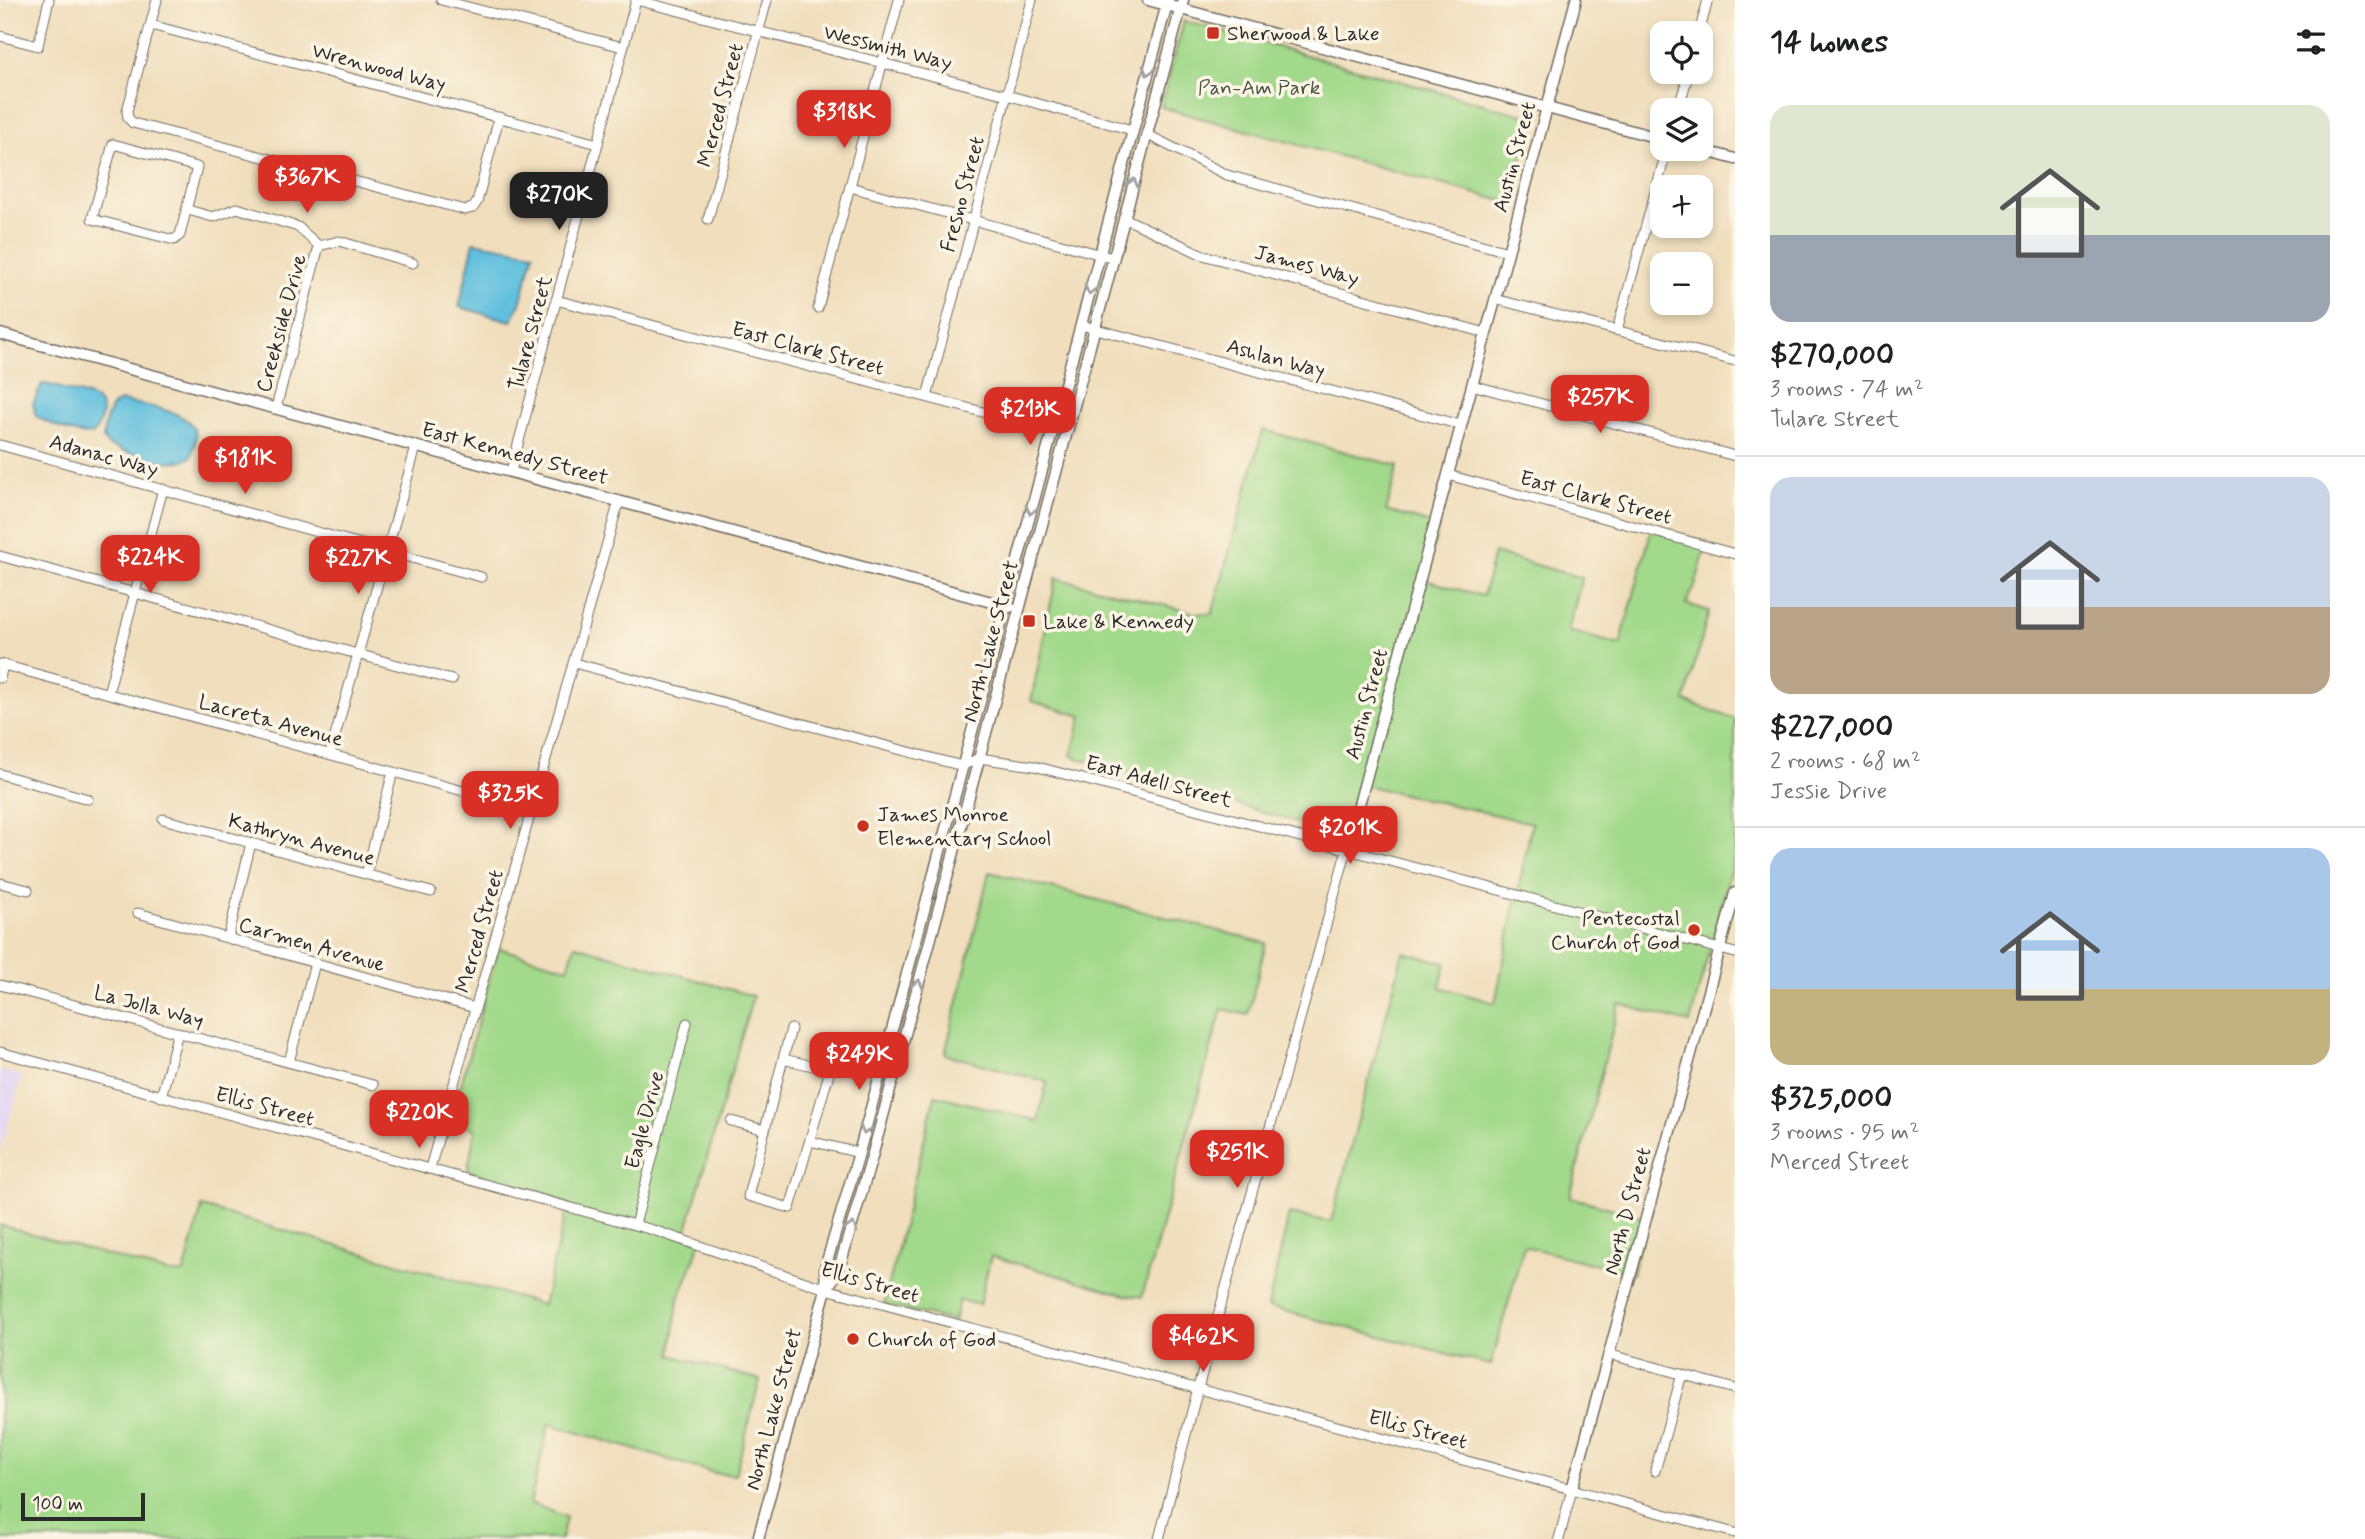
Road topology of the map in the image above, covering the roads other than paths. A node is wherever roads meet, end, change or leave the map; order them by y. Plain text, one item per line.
1 (49, 0) edge
2 (157, 0) edge
3 (441, 0) edge
4 (636, 0) edge
5 (767, 0) edge
6 (900, 0) edge
7 (1032, 0) edge
8 (1148, 0) edge
9 (1576, 0) edge
10 (1708, 0) edge
11 (1167, 2) edge
12 (1182, 4) edge
13 (1702, 21) edge
14 (151, 25) junction
15 (758, 32) junction
16 (0, 36) edge
17 (623, 47) junction
18 (883, 63) junction
19 (1007, 95) junction
20 (1547, 108) junction
21 (499, 117) junction
22 (1132, 130) junction
23 (1146, 134) junction
24 (1650, 136) edge
25 (598, 144) junction
26 (1713, 153) edge
27 (1735, 159) edge
28 (1664, 161) edge
29 (850, 187) junction
30 (188, 210) junction
31 (1124, 218) junction
32 (708, 219) dead end
33 (974, 220) junction
34 (319, 246) junction
35 (1508, 252) junction
36 (1099, 254) junction
37 (1113, 258) junction
38 (413, 263) dead end
39 (1495, 299) junction
40 (556, 300) junction
41 (818, 308) dead end
42 (1082, 325) junction
43 (1095, 328) junction
44 (1617, 330) junction
45 (1486, 333) junction
46 (0, 334) edge
47 (1735, 361) edge
48 (1472, 385) junction
49 (927, 397) junction
50 (276, 408) junction
51 (1461, 425) junction
52 (1051, 430) junction
53 (0, 445) edge
54 (416, 447) junction
55 (1735, 456) edge
56 (511, 471) junction
57 (1448, 475) junction
58 (163, 489) junction
59 (620, 501) junction
60 (387, 551) junction
61 (1735, 554) edge
62 (0, 556) edge
63 (481, 577) dead end
64 (135, 593) junction
65 (1006, 606) junction
66 (1020, 610) junction
67 (358, 654) junction
68 (574, 663) junction
69 (2, 664) edge
70 (0, 678) edge
71 (452, 680) dead end
72 (108, 693) junction
73 (330, 754) junction
74 (979, 758) junction
75 (962, 766) junction
76 (393, 772) junction
77 (0, 775) edge
78 (88, 799) dead end
79 (532, 810) junction
80 (163, 819) dead end
81 (251, 843) junction
82 (1347, 849) junction
83 (366, 874) junction
84 (0, 883) edge
85 (944, 888) junction
86 (28, 890) dead end
87 (431, 892) dead end
88 (1735, 893) edge
89 (927, 899) junction
90 (138, 913) dead end
91 (228, 938) junction
92 (1721, 950) junction
93 (1735, 953) edge
94 (314, 963) junction
95 (0, 985) edge
96 (475, 1008) junction
97 (687, 1023) dead end
98 (791, 1029) dead end
99 (178, 1032) junction
100 (0, 1052) edge
101 (783, 1059) junction
102 (289, 1062) junction
103 (373, 1084) dead end
104 (161, 1097) junction
105 (731, 1121) dead end
106 (765, 1130) junction
107 (810, 1141) junction
108 (859, 1153) junction
109 (872, 1157) junction
110 (430, 1168) junction
111 (635, 1225) junction
112 (826, 1289) junction
113 (1608, 1354) junction
114 (1682, 1374) junction
115 (1198, 1388) junction
116 (1735, 1389) edge
117 (1655, 1471) dead end
118 (1572, 1489) junction
119 (1735, 1533) edge
120 (758, 1539) edge
121 (1159, 1539) edge
122 (1559, 1539) edge

1 - 16 street
2 - 14 street
3 - 17 street
4 - 15 street, Wessmith Way
4 - 17 street, Tulare Street
5 - 15 street, Merced Street
6 - 18 street
7 - 19 street, Fresno Street
8 - 11 street
9 - 20 street, Austin Street
10 - 13 street
11 - 12 street
11 -> 22 street, North Lake Street
12 - 20 street
12 - 23 street, North Lake Street
14 - 21 street, Wrenwood Way
14 - 21 street
15 - 18 street, Wessmith Way
15 - 32 street, Merced Street
17 - 25 street, Tulare Street
18 - 19 street, Wessmith Way
18 - 29 street
19 - 22 street, Wessmith Way
19 - 33 street, Fresno Street
20 - 24 street
20 - 35 street, Austin Street
21 - 25 street, Wrenwood Way
22 - 36 street, North Lake Street
31 -> 23 street, North Lake Street
23 - 35 street
25 - 40 street, Tulare Street
26 - 27 street
28 - 44 street
29 - 33 street
29 - 41 street
30 - 30 street
30 - 34 street, Creekside Drive
31 - 37 street, North Lake Street
31 - 45 street, James Way
33 - 36 street
33 - 49 street, Fresno Street
34 - 38 street, Creekside Drive
34 - 50 street, Creekside Drive
35 - 39 street, Austin Street
36 - 37 street
36 -> 42 street, North Lake Street
37 - 43 street, North Lake Street
39 - 44 street
39 - 45 street, Austin Street
40 - 49 street, East Clark Street
40 - 56 street, Tulare Street
42 - 43 street, Ashlan Way
42 - 52 street, North Lake Street
43 - 51 street, Ashlan Way
43 - 66 street, North Lake Street
44 - 47 street
45 - 48 street, Austin Street
46 - 50 street, East Kennedy Street
48 - 51 street, Austin Street
48 - 55 street
49 - 52 street, East Clark Street
50 - 54 street, East Kennedy Street
51 - 57 street, Austin Street
52 -> 65 street, North Lake Street
53 - 58 street, Adanac Way
54 - 56 street, East Kennedy Street
54 - 60 street
56 - 59 street, East Kennedy Street
57 - 61 street, East Clark Street
57 - 82 street, Austin Street
58 - 60 street, Adanac Way
58 - 64 street
59 - 65 street, East Kennedy Street
59 - 68 street, Merced Street
60 - 63 street, Adanac Way
60 - 67 street
62 - 64 street
64 - 67 street
64 - 72 street
65 - 66 street, East Kennedy Street
65 - 75 street, North Lake Street
66 - 74 street, North Lake Street
67 - 71 street
67 - 73 street
68 - 75 street
68 - 79 street, Merced Street
69 - 70 street
69 - 72 street, Lacreta Avenue
72 - 73 street, Lacreta Avenue
73 - 76 street, Lacreta Avenue
74 - 75 street
74 - 82 street, East Adell Street
74 - 85 street, North Lake Street
75 - 89 street, North Lake Street
76 - 79 street, Lacreta Avenue
76 - 83 street
77 - 78 street
79 - 96 street, Merced Street
80 - 81 street, Kathryn Avenue
81 - 83 street, Kathryn Avenue
81 - 91 street
82 - 92 street, East Adell Street
82 - 115 street, Austin Street
83 - 87 street, Kathryn Avenue
84 - 86 street
85 - 89 street
109 -> 85 street, North Lake Street
88 - 92 street, North D Street
89 -> 108 street, North Lake Street
90 - 91 street, Carmen Avenue
91 - 94 street, Carmen Avenue
92 - 93 street, East Adell Street
92 - 113 street, North D Street
94 - 96 street, Carmen Avenue
94 - 102 street
95 - 99 street, La Jolla Way
96 - 110 street, Merced Street
97 - 111 street, Eagle Drive
98 - 101 street
99 - 102 street, La Jolla Way
99 - 104 street
100 - 104 street, Ellis Street
101 - 106 street
101 - 107 street
102 - 103 street, La Jolla Way
104 - 110 street, Ellis Street
105 - 106 street
106 - 107 street
107 - 108 street
108 - 109 street
108 - 112 street, North Lake Street
112 -> 109 street, North Lake Street
110 - 111 street, Ellis Street
111 - 112 street, Ellis Street
112 - 115 street, Ellis Street
112 - 120 street, North Lake Street
113 - 114 street
113 - 118 street, North D Street
114 - 116 street
114 - 117 street
115 - 118 street, Ellis Street
115 - 121 street, Austin Street
118 - 119 street, Ellis Street
118 - 122 street, North D Street

